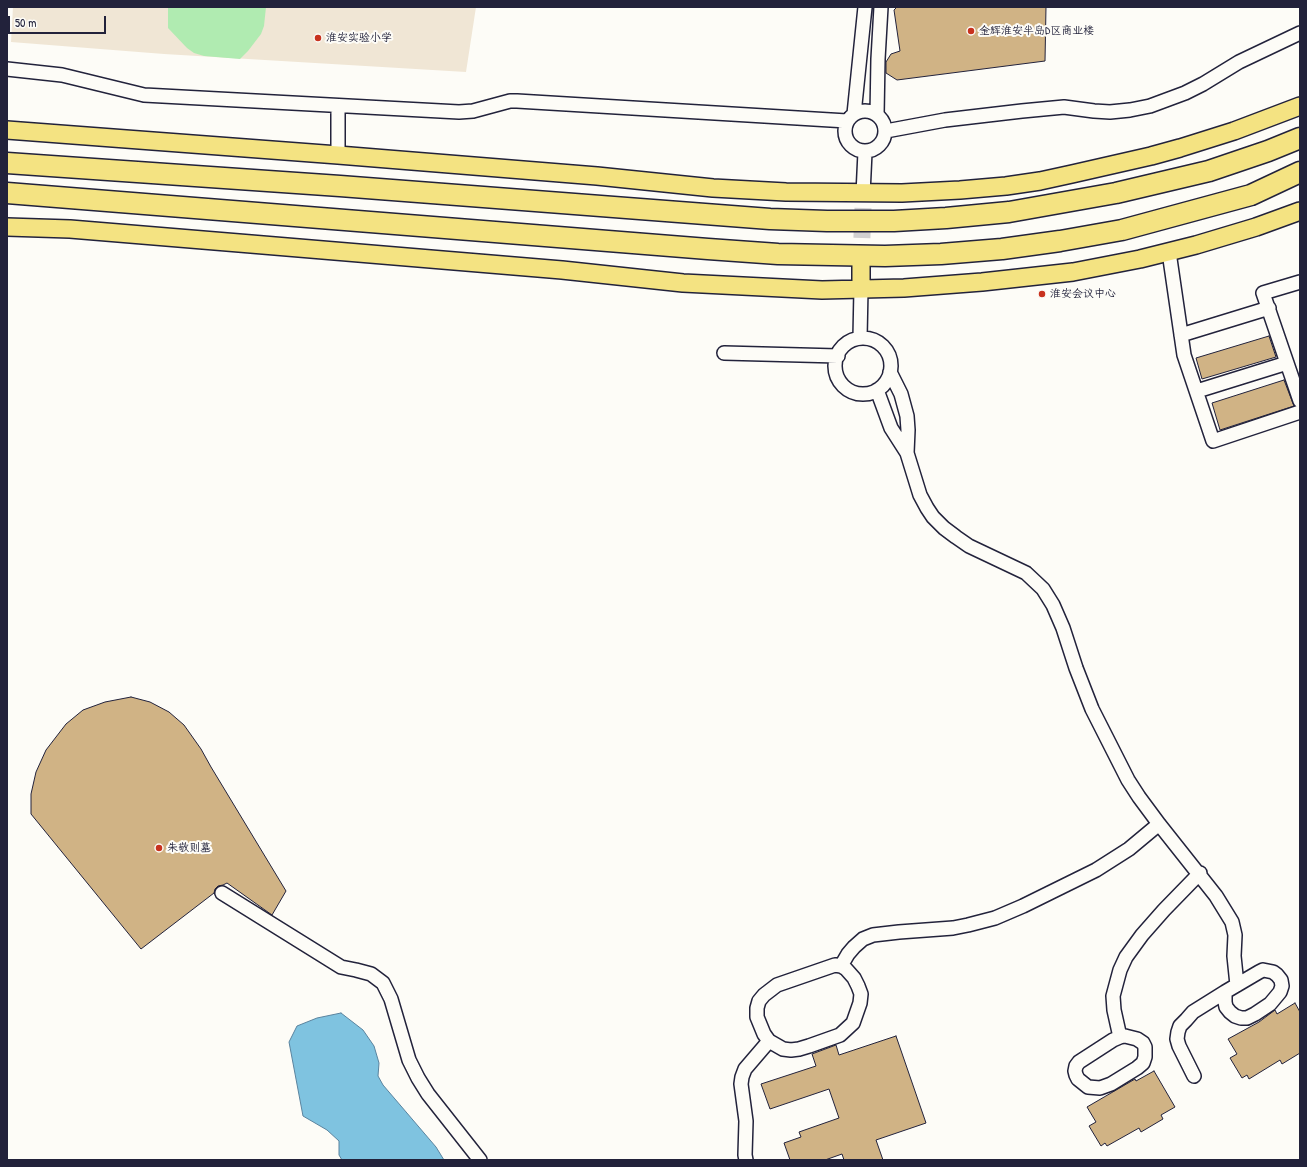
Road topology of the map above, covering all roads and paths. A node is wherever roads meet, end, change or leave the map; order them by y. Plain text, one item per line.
1 (865, 7) edge
2 (881, 7) edge
3 (1300, 33) edge
4 (7, 69) edge
5 (338, 106) junction
6 (1300, 106) edge
7 (877, 114) junction
8 (851, 117) junction
9 (7, 130) edge
10 (886, 131) junction
11 (1300, 138) edge
12 (865, 152) junction
13 (338, 155) junction
14 (7, 163) edge
15 (1300, 172) edge
16 (7, 193) edge
17 (863, 201) junction
18 (1300, 211) edge
19 (7, 227) edge
20 (1169, 252) junction
21 (861, 263) tunnel mouth
22 (1300, 282) edge
23 (861, 289) junction
24 (1269, 308) junction
25 (1181, 335) junction
26 (860, 338) junction
27 (724, 353) dead end
28 (838, 356) junction
29 (1287, 363) junction
30 (890, 372) junction
31 (877, 390) junction
32 (1197, 391) junction
33 (1300, 401) edge
34 (1300, 412) edge
35 (907, 453) junction
36 (1159, 824) junction
37 (1200, 873) junction
38 (222, 893) dead end
39 (841, 966) junction
40 (1237, 985) junction
41 (1225, 992) junction
42 (1120, 1037) junction
43 (769, 1041) junction
44 (1194, 1076) dead end
45 (480, 1160) edge
46 (746, 1160) edge

1 - 8 street
2 - 7 street
3 - 10 street
4 - 5 street
5 - 8 street
5 - 13 street
6 - 17 main road
7 - 8 street
7 - 10 street
8 - 12 street
9 - 13 main road
10 - 12 street
11 - 14 highway
12 - 17 street
13 - 17 main road
15 - 16 highway
18 - 20 main road
19 - 23 main road
20 - 23 main road
20 - 25 street
21 - 23 main road
22 - 24 street
23 - 26 street
24 - 25 street
24 - 29 street
25 - 32 street
26 - 28 street
26 - 30 street
27 - 28 street
28 - 31 street
29 - 32 street
29 - 33 street
30 - 31 street
30 - 35 street
31 - 35 street
32 - 34 street
35 - 36 street
36 - 37 street
36 - 39 street
37 - 40 street
37 - 42 street
38 - 45 street
39 - 43 street
39 - 43 street
40 - 41 street
40 - 41 street
41 - 44 street
42 - 42 street
43 - 46 street

